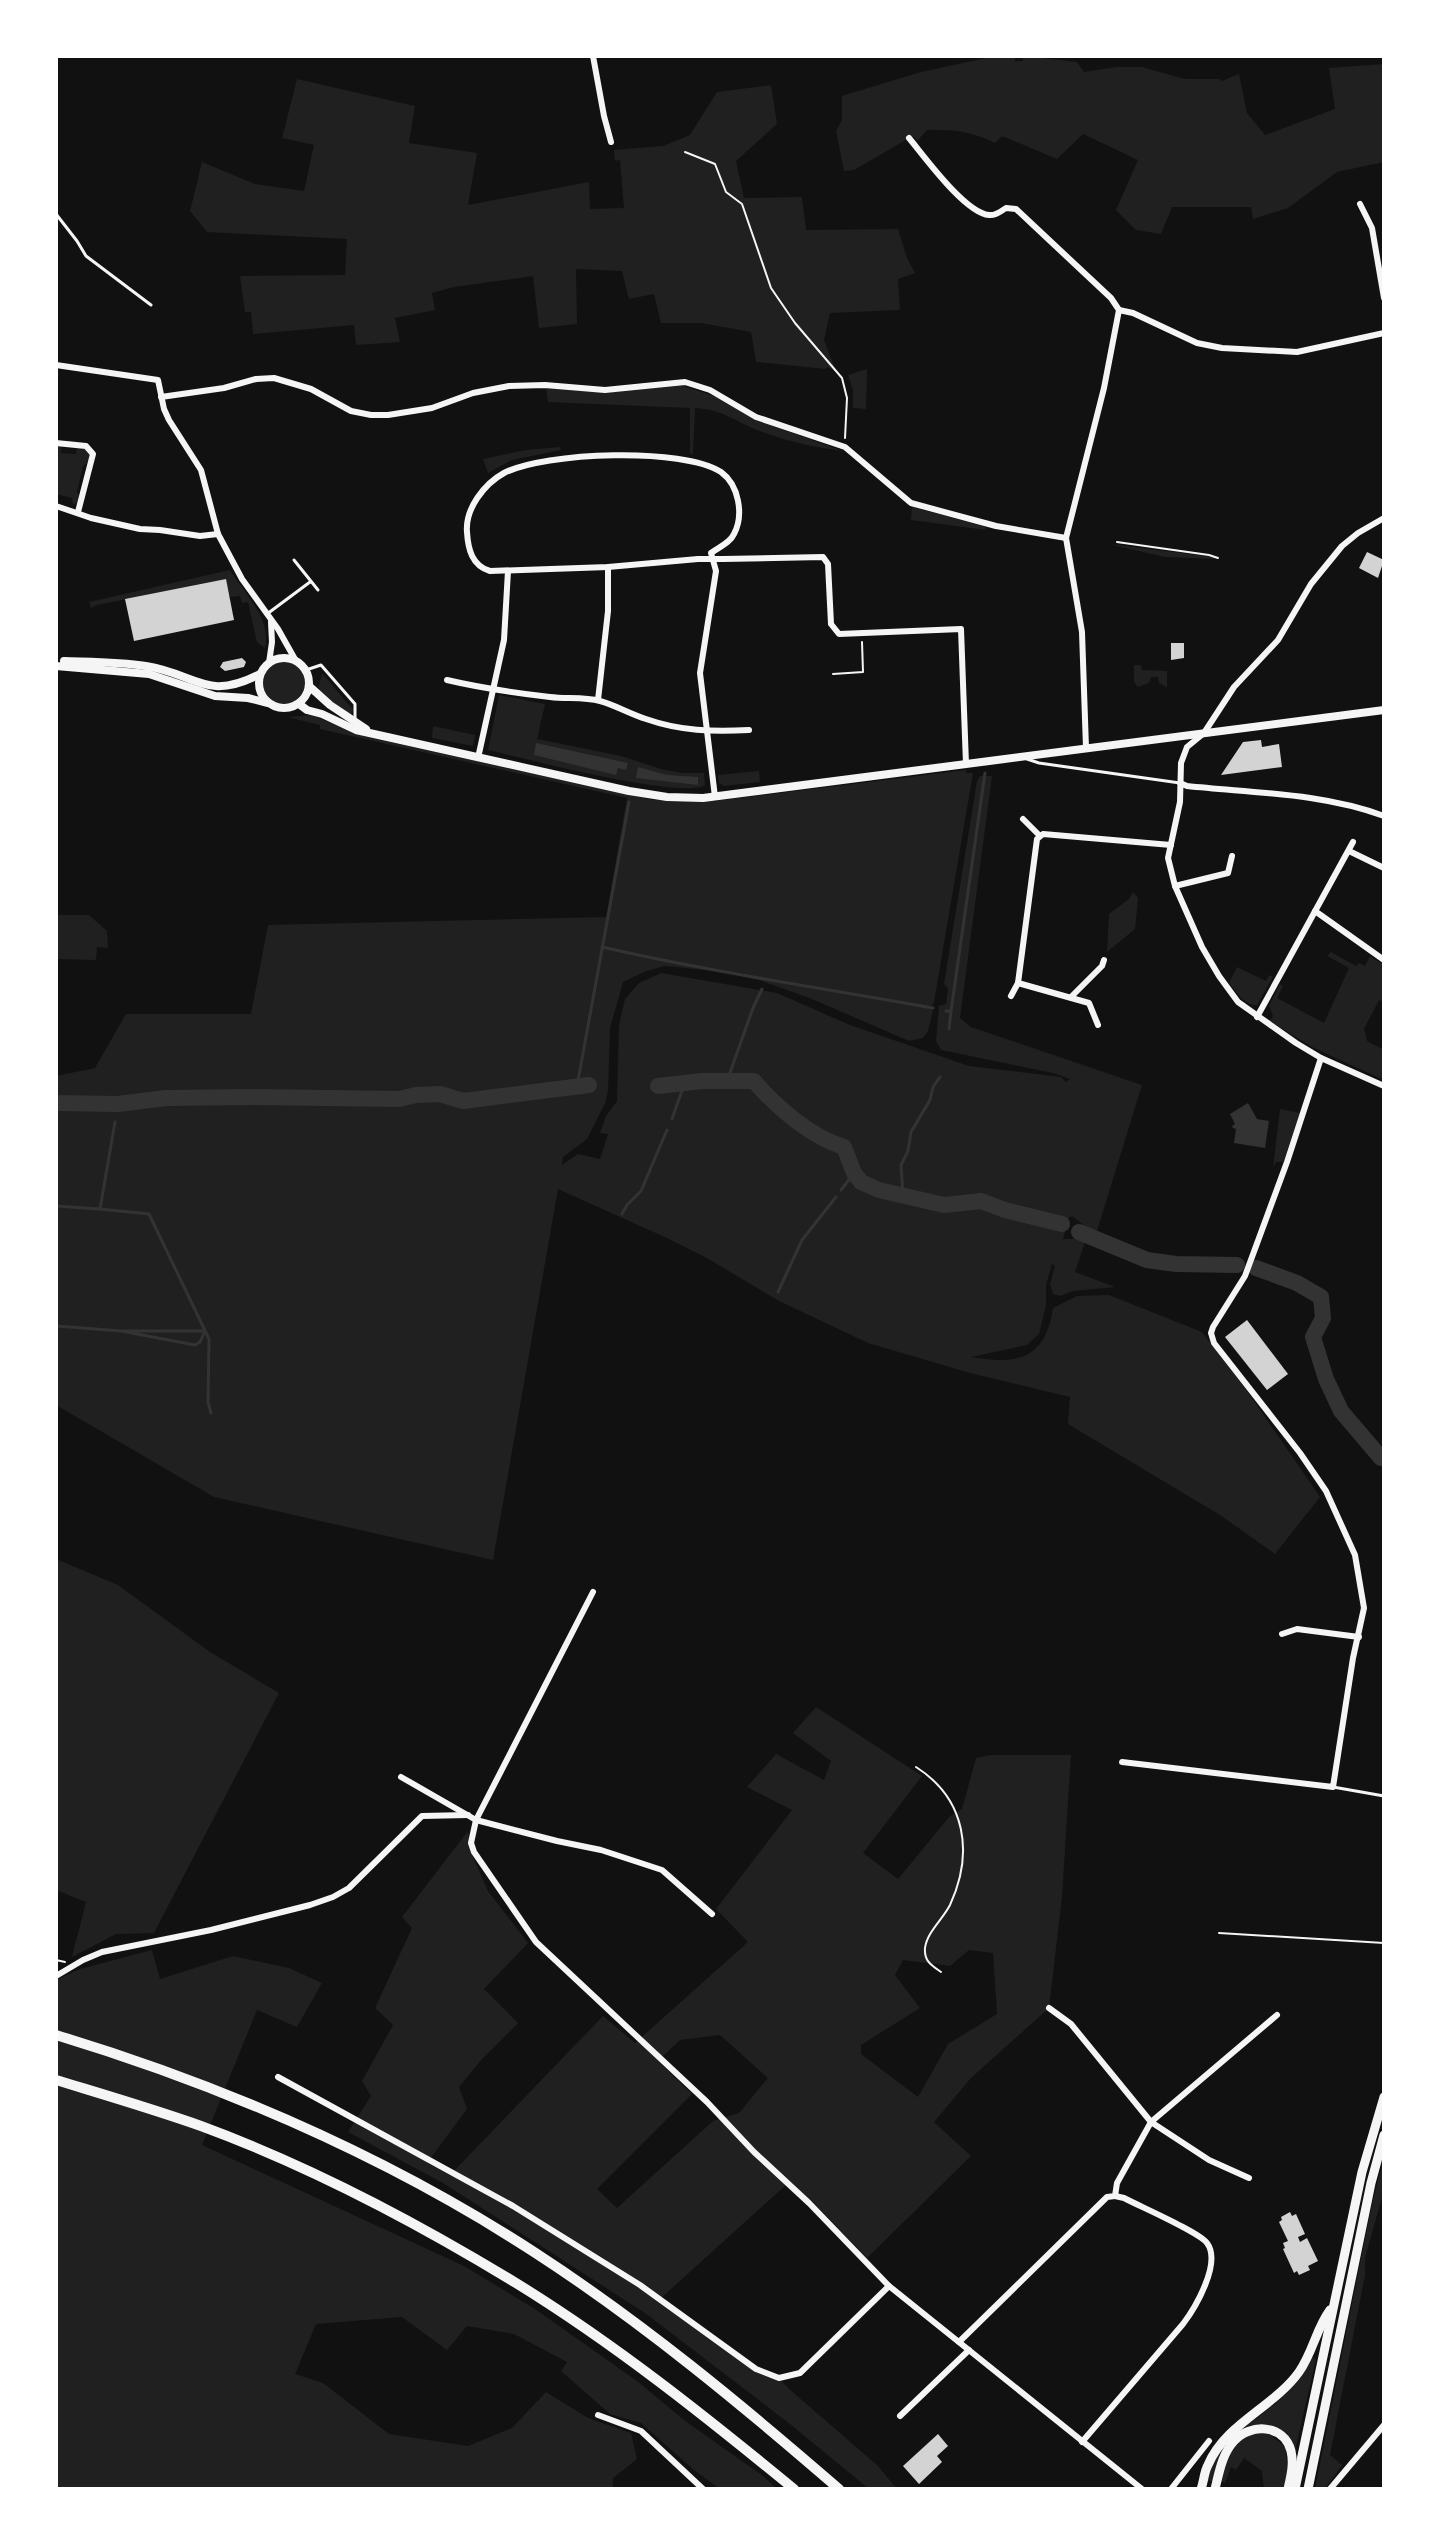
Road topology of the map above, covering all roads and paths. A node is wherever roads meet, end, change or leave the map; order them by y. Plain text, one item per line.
1 (593, 56) edge
2 (909, 138) dead end
3 (611, 142) dead end
4 (685, 152) dead end
5 (1360, 204) dead end
6 (56, 214) edge
7 (1384, 298) edge
8 (151, 305) dead end
9 (1119, 310) junction
10 (1384, 333) edge
11 (56, 365) edge
12 (161, 397) junction
13 (56, 443) edge
14 (845, 447) junction
15 (56, 506) edge
16 (78, 512) junction
17 (1384, 518) edge
18 (218, 534) junction
19 (1066, 538) junction
20 (1117, 542) dead end
21 (1218, 558) dead end
22 (712, 559) junction
23 (294, 560) dead end
24 (608, 567) junction
25 (508, 571) junction
26 (310, 582) junction
27 (318, 590) dead end
28 (269, 616) junction
29 (862, 633) junction
30 (296, 661) junction
31 (56, 663) edge
32 (269, 663) junction
33 (306, 670) junction
34 (260, 674) junction
35 (833, 674) dead end
36 (447, 680) dead end
37 (309, 686) junction
38 (494, 688) junction
39 (598, 700) junction
40 (268, 703) junction
41 (299, 704) junction
42 (1384, 710) edge
43 (355, 723) junction
44 (749, 730) dead end
45 (706, 731) junction
46 (370, 732) junction
47 (1204, 733) junction
48 (1086, 748) junction
49 (1019, 757) junction
50 (478, 758) junction
51 (966, 764) junction
52 (1180, 783) junction
53 (715, 797) junction
54 (1384, 816) edge
55 (1023, 819) dead end
56 (1039, 835) junction
57 (1353, 842) dead end
58 (1171, 845) junction
59 (1349, 851) junction
60 (1232, 856) dead end
61 (1384, 868) edge
62 (1175, 886) junction
63 (1315, 911) junction
64 (1104, 960) dead end
65 (1384, 960) edge
66 (1018, 983) junction
67 (1011, 996) dead end
68 (1071, 997) junction
69 (1257, 1017) junction
70 (1098, 1025) dead end
71 (1321, 1058) junction
72 (1384, 1086) edge
73 (593, 1592) dead end
74 (1282, 1634) dead end
75 (1359, 1637) junction
76 (1122, 1762) dead end
77 (916, 1767) dead end
78 (401, 1777) dead end
79 (1333, 1787) junction
80 (1384, 1796) edge
81 (468, 1815) junction
82 (476, 1820) junction
83 (712, 1914) dead end
84 (1219, 1933) dead end
85 (1384, 1943) edge
86 (941, 1972) dead end
87 (56, 1976) edge
88 (1049, 2008) dead end
89 (1277, 2015) dead end
90 (56, 2035) edge
91 (278, 2077) dead end
92 (56, 2080) edge
93 (1384, 2097) edge
94 (1151, 2122) junction
95 (1384, 2135) edge
96 (1249, 2178) dead end
97 (1115, 2196) junction
98 (889, 2286) junction
99 (1332, 2308) junction
100 (959, 2342) junction
101 (969, 2350) junction
102 (598, 2415) dead end
103 (900, 2416) dead end
104 (1383, 2429) edge
105 (1209, 2441) dead end
106 (1082, 2442) junction
107 (698, 2488) edge
108 (794, 2489) edge
109 (839, 2489) edge
110 (1142, 2489) edge
111 (1171, 2489) edge
112 (1201, 2489) edge
113 (1215, 2489) edge
114 (1288, 2489) edge
115 (1295, 2489) edge
116 (1308, 2489) edge
117 (1330, 2489) edge

1 - 3 street
2 - 9 street
4 - 14 path
5 - 7 street
6 - 8 lane
9 - 10 street
9 - 19 street
11 - 12 street
12 - 14 street
12 - 18 street
13 - 16 street
14 - 19 street
15 - 16 street
16 - 18 street
17 - 47 street
18 - 28 street
19 - 48 street
20 - 21 path
22 - 24 street
22 - 25 street
22 - 29 street
22 - 45 street
23 - 26 lane
24 - 25 street
24 - 39 street
25 - 38 street
26 - 27 lane
26 - 28 lane
28 - 30 street
28 - 32 street
29 - 35 path
29 - 51 street
30 - 32 main road
30 - 33 main road
31 - 34 main road
31 - 40 main road
32 - 34 main road
33 - 37 main road
33 - 43 lane
34 - 40 main road
36 - 38 street
37 - 41 main road
37 - 43 main road
38 - 39 street
38 - 50 street
39 - 45 street
40 - 41 main road
41 - 46 main road
42 - 47 main road
43 - 46 main road
44 - 45 street
45 - 53 street
46 - 50 main road
47 - 48 main road
47 - 52 street
48 - 49 main road
49 - 51 main road
49 - 52 lane
50 - 53 main road
51 - 53 main road
52 - 54 street
52 - 58 street
55 - 56 street
56 - 58 street
56 - 66 street
57 - 59 street
58 - 62 street
59 - 61 street
59 - 63 street
60 - 62 street
62 - 69 street
63 - 65 street
63 - 69 street
64 - 68 street
66 - 67 street
66 - 68 street
68 - 70 street
69 - 71 street
71 - 72 street
71 - 75 street
73 - 82 street
74 - 75 street
75 - 79 street
76 - 79 street
77 - 86 path
78 - 81 street
79 - 80 lane
81 - 82 street
81 - 87 street
82 - 83 street
82 - 98 street
84 - 85 path
88 - 94 street
89 - 94 street
90 - 109 highway
91 - 98 street
92 - 108 highway
93 - 99 main road
94 - 96 street
94 - 97 street
95 - 116 main road
97 - 100 street
97 - 106 street
98 - 100 street
99 - 112 main road
99 - 115 main road
100 - 101 street
101 - 103 street
101 - 106 street
102 - 107 street
104 - 117 street
105 - 111 street
106 - 110 street
113 - 114 main road

